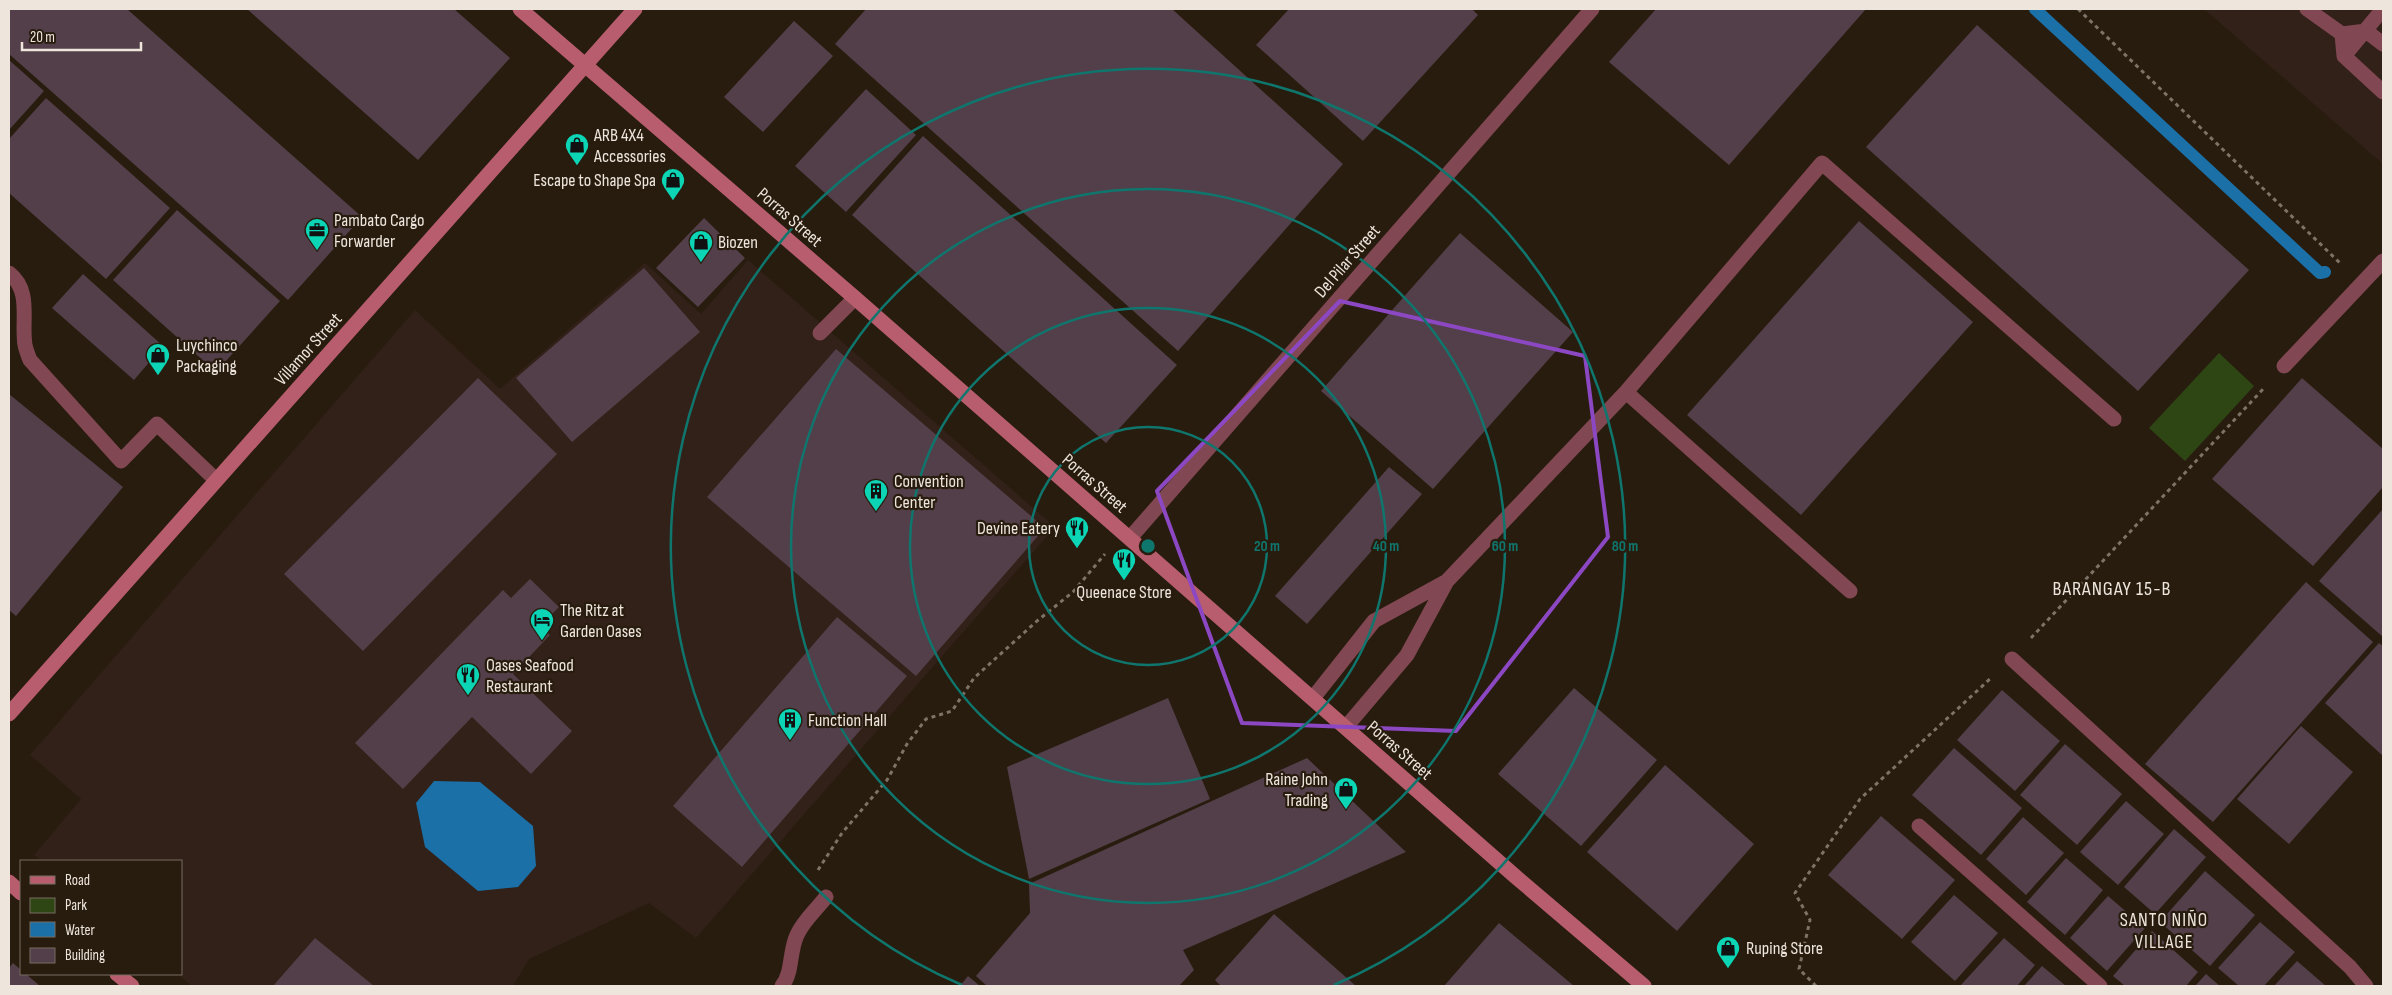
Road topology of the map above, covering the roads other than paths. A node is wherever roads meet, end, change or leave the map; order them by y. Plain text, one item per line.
1 (520, 9) edge
2 (635, 9) edge
3 (1592, 9) edge
4 (2307, 9) edge
5 (2383, 9) edge
6 (2366, 31) junction
7 (2342, 34) junction
8 (2383, 44) edge
9 (2344, 56) junction
10 (585, 66) junction
11 (2383, 92) edge
12 (2383, 261) edge
13 (9, 273) edge
14 (855, 298) junction
15 (820, 333) dead end
16 (2284, 366) road end
17 (1626, 392) junction
18 (2114, 418) dead end
19 (216, 480) junction
20 (1126, 536) junction
21 (1447, 581) junction
22 (1850, 591) dead end
23 (2012, 659) road end
24 (1313, 698) junction
25 (9, 714) edge
26 (1346, 727) junction
27 (1919, 826) dead end
28 (9, 882) edge
29 (20, 892) edge
30 (826, 897) dead end
31 (119, 975) edge
32 (132, 986) edge
33 (782, 986) edge
34 (1644, 986) edge
35 (2100, 986) edge
36 (2366, 986) edge

1 - 10 street, Porras Street
2 - 10 street, Villamor Street
3 - 20 street, Del Pilar Street
4 - 7 street
5 - 6 street
6 - 7 street
6 - 8 street
6 - 9 street
7 - 9 street
9 - 11 street
10 - 14 street, Porras Street
10 - 19 street, Villamor Street
12 - 16 street
13 - 19 street
14 - 15 street
14 - 20 street, Porras Street
17 - 18 street
17 - 21 street
17 - 22 street
19 - 25 street, Villamor Street
20 - 24 street, Porras Street
21 - 24 street
21 - 26 street
23 - 36 street
24 - 26 street, Porras Street
26 - 34 street, Porras Street
27 - 35 street
28 - 29 street
30 - 33 street
31 - 32 street

